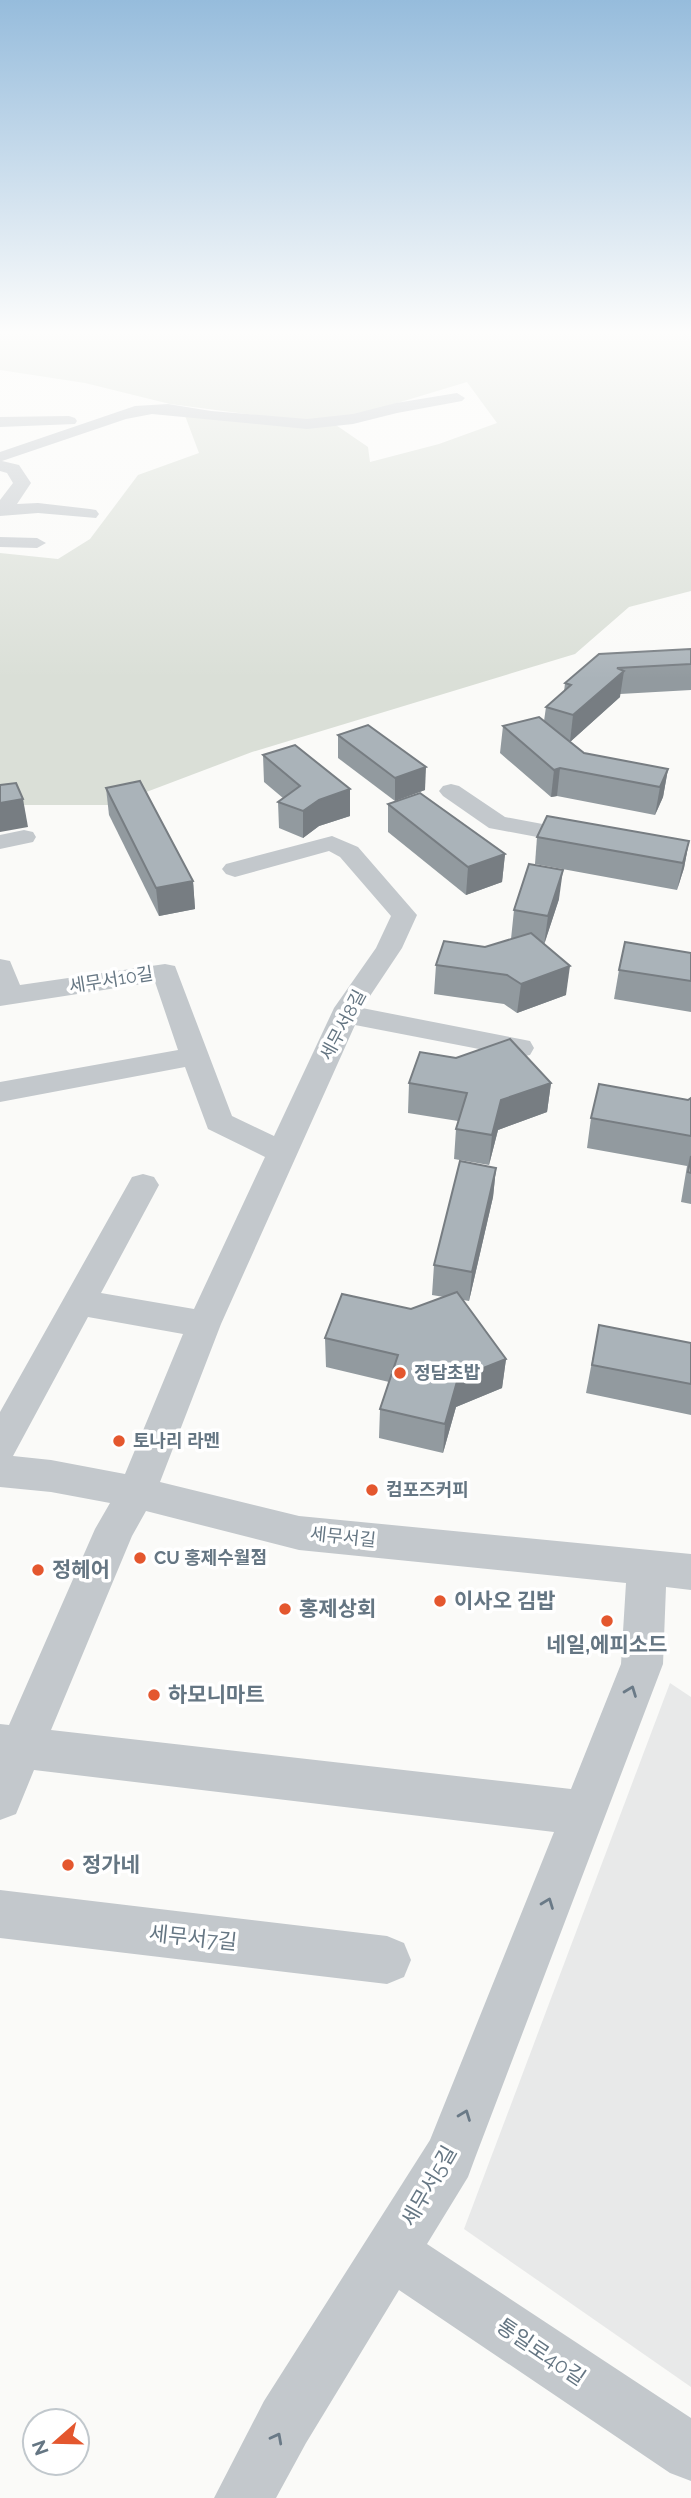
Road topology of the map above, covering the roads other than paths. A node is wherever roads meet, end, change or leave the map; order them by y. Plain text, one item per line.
1 (30, 447) edge
2 (0, 457) edge
3 (0, 466) edge
4 (4, 511) edge
5 (90, 514) dead end
6 (0, 542) edge
7 (37, 543) dead end
8 (451, 791) dead end
9 (614, 844) edge
10 (235, 869) dead end
11 (0, 967) edge
12 (5, 997) edge
13 (345, 1014) junction
14 (520, 1048) edge
15 (195, 1056) junction
16 (0, 1092) edge
17 (282, 1152) junction
18 (143, 1185) dead end
19 (79, 1302) junction
20 (204, 1324) junction
21 (0, 1446) edge
22 (0, 1471) edge
23 (137, 1492) junction
24 (669, 1570) edge
25 (10, 1747) edge
26 (0, 1798) edge
27 (584, 1813) junction
28 (0, 1914) edge
29 (387, 1960) dead end
30 (391, 2252) junction
31 (691, 2452) edge
32 (244, 2498) edge

1 - 2 street
3 - 4 street
4 - 5 street
6 - 7 street
8 - 9 street
10 - 13 street, 세무서8길
11 - 12 street, 세무서10길
12 - 15 street, 세무서10길
13 - 14 street
13 - 17 street, 세무서8길
15 - 16 street
15 - 17 street, 세무서10길
17 - 20 street, 세무서8길
18 - 19 street
19 - 20 street
19 - 21 street
20 - 23 street, 세무서8길
22 - 23 street, 세무서길
23 - 24 street, 세무서길
23 - 25 street
27 -> 24 street, 세무서5길
25 - 26 street
25 - 27 street
30 -> 27 street, 세무서5길
28 - 29 street, 세무서7길
30 - 31 street, 통일로40길
32 -> 30 street, 세무서5길

